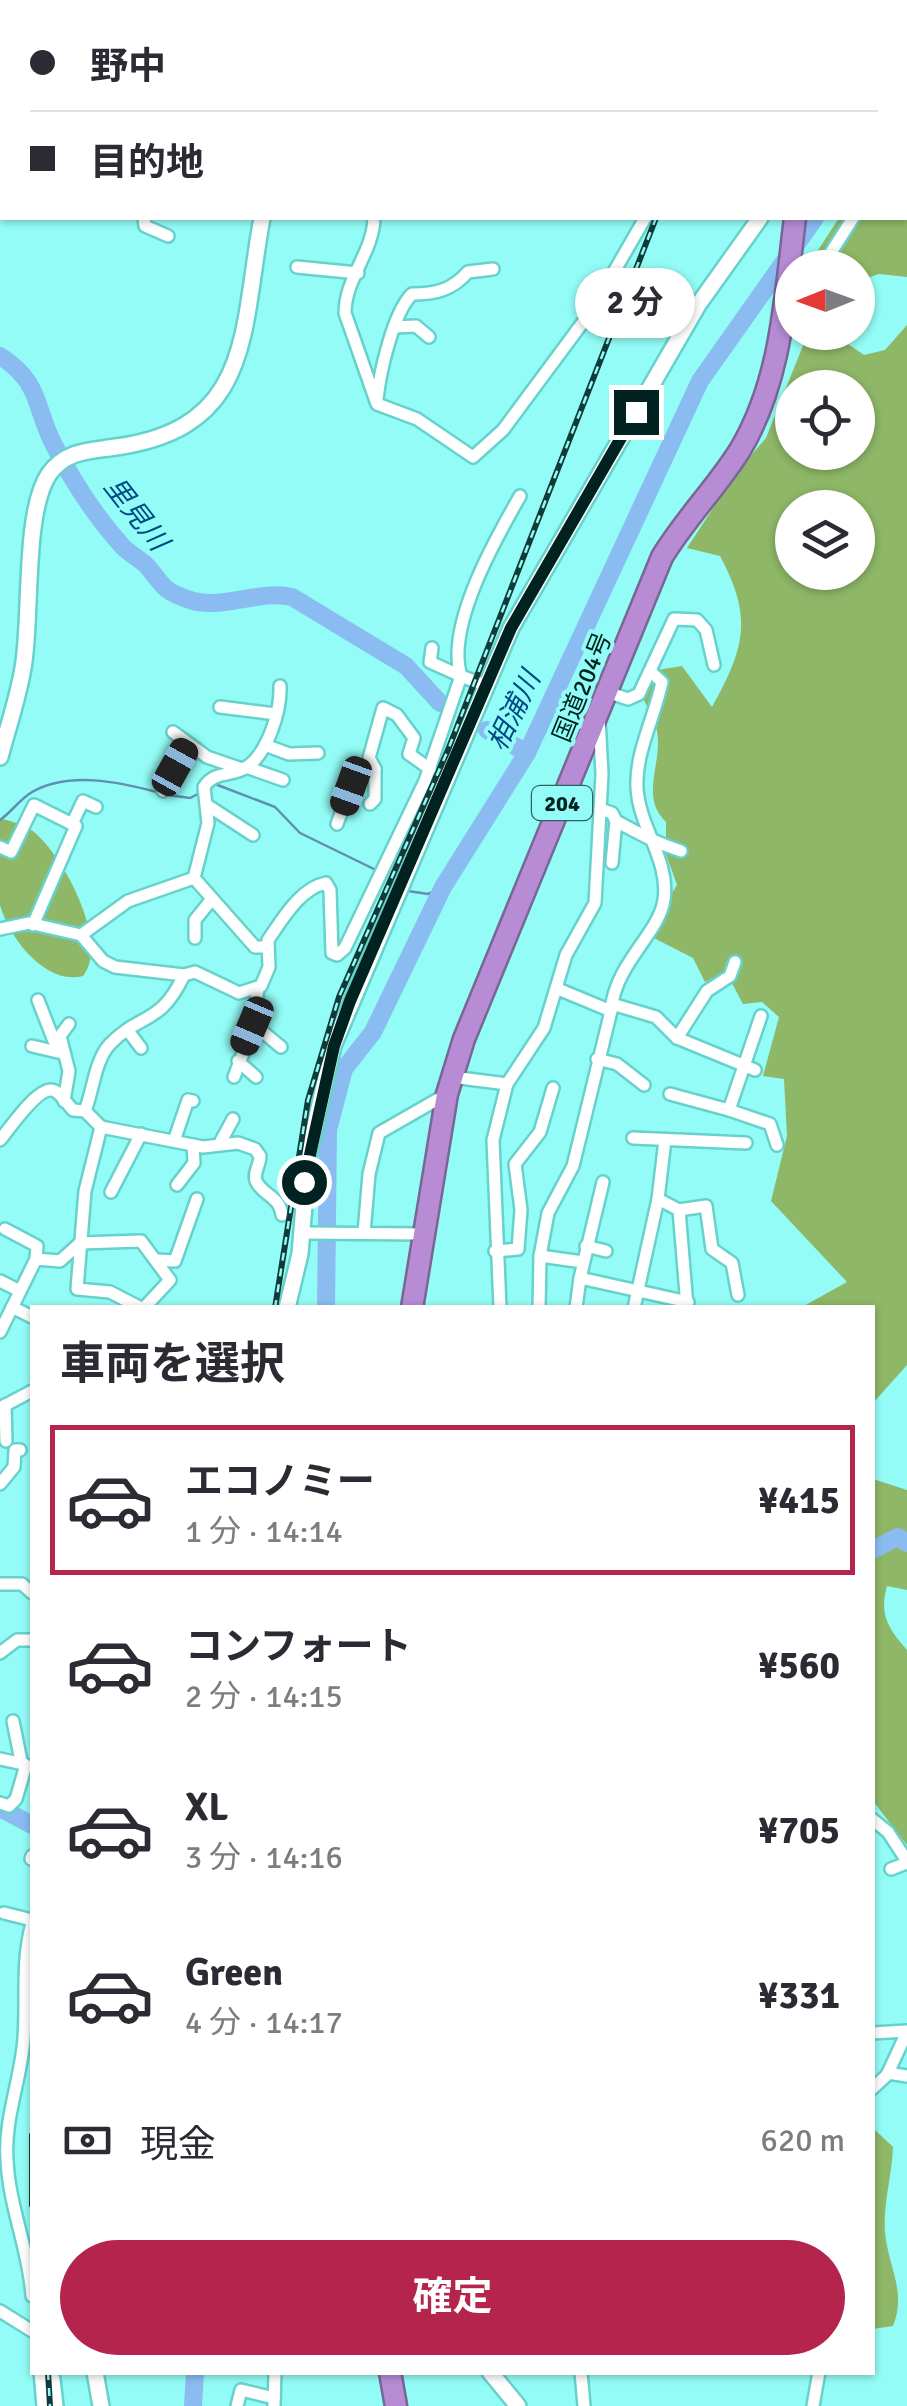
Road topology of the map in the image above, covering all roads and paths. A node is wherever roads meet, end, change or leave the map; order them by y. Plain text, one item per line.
1 (144, 220) edge
2 (262, 220) edge
3 (374, 220) edge
4 (643, 220) edge
5 (759, 220) edge
6 (795, 220) edge
7 (851, 220) edge
8 (168, 236) dead end
9 (792, 250) edge
10 (832, 250) edge
11 (297, 268) dead end
12 (493, 269) dead end
13 (358, 273) junction
14 (396, 327) junction
15 (429, 337) dead end
16 (780, 350) edge
17 (377, 404) junction
18 (520, 496) dead end
19 (429, 652) dead end
20 (714, 665) dead end
21 (650, 672) junction
22 (461, 676) junction
23 (280, 686) dead end
24 (487, 686) junction
25 (607, 692) junction
26 (220, 707) dead end
27 (276, 714) junction
28 (598, 714) junction
29 (173, 732) dead end
30 (188, 744) junction
31 (265, 745) junction
32 (318, 753) dead end
33 (0, 756) edge
34 (244, 768) junction
35 (375, 769) junction
36 (430, 769) junction
37 (283, 780) dead end
38 (162, 791) dead end
39 (370, 804) dead end
40 (207, 805) junction
41 (96, 806) dead end
42 (600, 809) junction
43 (336, 819) dead end
44 (616, 821) junction
45 (72, 824) junction
46 (254, 835) dead end
47 (652, 842) junction
48 (0, 847) edge
49 (681, 852) dead end
50 (627, 854) dead end
51 (194, 878) junction
52 (212, 899) junction
53 (33, 925) junction
54 (0, 928) edge
55 (81, 935) junction
56 (195, 938) dead end
57 (268, 947) junction
58 (735, 962) dead end
59 (184, 975) junction
60 (258, 988) junction
61 (558, 990) junction
62 (38, 1000) dead end
63 (611, 1007) junction
64 (761, 1016) dead end
65 (252, 1023) junction
66 (69, 1024) dead end
67 (129, 1032) junction
68 (677, 1038) junction
69 (32, 1046) dead end
70 (61, 1047) junction
71 (281, 1047) dead end
72 (141, 1048) dead end
73 (597, 1060) junction
74 (238, 1061) junction
75 (742, 1065) junction
76 (754, 1070) dead end
77 (234, 1076) dead end
78 (256, 1077) dead end
79 (506, 1084) junction
80 (644, 1085) dead end
81 (449, 1086) junction
82 (553, 1088) dead end
83 (670, 1094) dead end
84 (64, 1101) junction
85 (193, 1102) dead end
86 (729, 1110) junction
87 (85, 1111) junction
88 (233, 1119) dead end
89 (101, 1127) junction
90 (140, 1134) junction
91 (633, 1138) dead end
92 (0, 1140) edge
93 (665, 1140) junction
94 (174, 1141) junction
95 (221, 1142) junction
96 (746, 1143) dead end
97 (193, 1145) junction
98 (777, 1145) dead end
99 (603, 1182) dead end
100 (177, 1184) dead end
101 (116, 1185) dead end
102 (197, 1199) dead end
103 (658, 1199) junction
104 (679, 1210) junction
105 (282, 1216) dead end
106 (5, 1228) dead end
107 (308, 1234) junction
108 (423, 1234) junction
109 (360, 1235) junction
110 (80, 1243) junction
111 (586, 1246) junction
112 (496, 1250) junction
113 (606, 1251) dead end
114 (36, 1258) junction
115 (543, 1259) junction
116 (156, 1260) junction
117 (582, 1262) junction
118 (580, 1278) junction
119 (0, 1282) edge
120 (638, 1290) junction
121 (20, 1291) junction
122 (738, 1294) dead end
123 (136, 1305) edge
124 (145, 1305) edge
125 (287, 1305) edge
126 (412, 1305) edge
127 (500, 1305) edge
128 (541, 1305) edge
129 (542, 1305) edge
130 (576, 1305) edge
131 (635, 1305) edge
132 (688, 1305) edge
133 (12, 1307) junction
134 (30, 1316) edge
135 (0, 1332) edge
136 (30, 1392) edge
137 (3, 1407) edge
138 (6, 1441) dead end
139 (20, 1450) dead end
140 (0, 1484) edge
141 (0, 1584) edge
142 (30, 1592) edge
143 (30, 1640) edge
144 (0, 1653) edge
145 (11, 1727) dead end
146 (0, 1759) edge
147 (26, 1764) edge
148 (0, 1803) edge
149 (875, 1821) edge
150 (907, 1862) edge
151 (892, 1869) dead end
152 (4, 1913) dead end
153 (30, 1921) edge
154 (30, 1930) edge
155 (907, 2032) edge
156 (875, 2033) edge
157 (888, 2073) junction
158 (907, 2076) edge
159 (875, 2086) edge
160 (30, 2267) edge
161 (0, 2311) edge
162 (30, 2327) edge
163 (40, 2375) edge
164 (51, 2375) edge
165 (95, 2375) edge
166 (275, 2375) edge
167 (391, 2375) edge
168 (581, 2375) edge
169 (818, 2375) edge
170 (504, 2380) edge
171 (274, 2402) edge
172 (43, 2406) edge
173 (57, 2406) edge
174 (100, 2406) edge
175 (237, 2406) edge
176 (396, 2406) edge
177 (518, 2406) edge
178 (584, 2406) edge
179 (813, 2406) edge

1 - 8 street
2 - 33 street
3 - 13 street
4 - 17 street
5 - 24 street
6 - 9 highway, 国道204号 / 204
7 - 10 street
11 - 13 street
12 - 14 street
13 - 17 street
14 - 15 street
14 - 17 street
16 - 25 highway, 国道204号 / 204
18 - 22 street
19 - 22 street
20 - 21 street
21 - 25 street
21 - 47 street
22 - 24 street
22 - 36 street
23 - 27 street
24 - 107 street
25 - 28 highway, 国道204号 / 204
26 - 27 street
27 - 31 street
28 - 42 street
28 - 81 highway, 国道204号 / 204
29 - 30 street
30 - 34 street
30 - 38 street
31 - 32 street
31 - 34 street
34 - 37 street
34 - 40 street
35 - 36 street
35 - 39 street
35 - 43 street
36 - 57 street
40 - 46 street
40 - 51 street
41 - 45 street
42 - 44 street
42 - 61 street
44 - 47 street
44 - 50 street
45 - 48 street
45 - 53 street
47 - 49 street
47 - 63 street
51 - 52 street
51 - 55 street
52 - 56 street
52 - 57 street
53 - 54 street
53 - 55 street
55 - 59 street
57 - 60 street
58 - 68 street
59 - 60 street
59 - 67 street
60 - 65 street
61 - 63 street
61 - 79 street
62 - 70 street
63 - 68 street
63 - 73 street
64 - 75 street
65 - 71 street
65 - 74 street
66 - 70 street
67 - 72 street
67 - 87 street
68 - 75 street
69 - 70 street
70 - 84 street
73 - 80 street
73 - 115 street
74 - 77 street
74 - 78 street
75 - 76 street
75 - 86 street
79 - 81 street
79 - 112 street
81 - 108 highway, 国道204号 / 204
81 - 109 street
82 - 112 street
83 - 86 street
84 - 87 street
84 - 92 street
85 - 94 street
86 - 98 street
87 - 89 street
88 - 95 street
89 - 90 street
89 - 110 street
90 - 94 street
90 - 101 street
91 - 93 street
93 - 96 street
93 - 103 street
94 - 97 street
95 - 97 street
95 - 105 street
97 - 100 street
99 - 111 street
102 - 116 street
103 - 104 street
103 - 120 street
104 - 122 street
104 - 132 street
106 - 114 street
107 - 109 street
107 - 125 street
108 - 109 street
108 - 126 highway, 国道204号 / 204
110 - 114 street
110 - 116 street
110 - 123 street
111 - 113 street
111 - 117 street
112 - 127 street
114 - 121 street
115 - 117 street
115 - 128 street
115 - 129 street
116 - 124 street
117 - 118 street
118 - 120 street
118 - 130 street
119 - 121 street
120 - 131 street
120 - 132 street
121 - 133 street
133 - 134 street
133 - 135 street
136 - 137 street
137 - 138 street
139 - 140 street
141 - 142 street
143 - 144 street
145 - 147 street
146 - 147 street
147 - 148 street
149 - 150 street
150 - 151 street
152 - 153 street
154 - 160 street
155 - 156 street
155 - 157 street
157 - 158 street
157 - 159 street
161 - 162 street
163 - 172 street
164 - 173 street
165 - 174 street
166 - 171 street
167 - 176 highway
168 - 178 street
169 - 179 street
170 - 177 street
171 - 175 street

